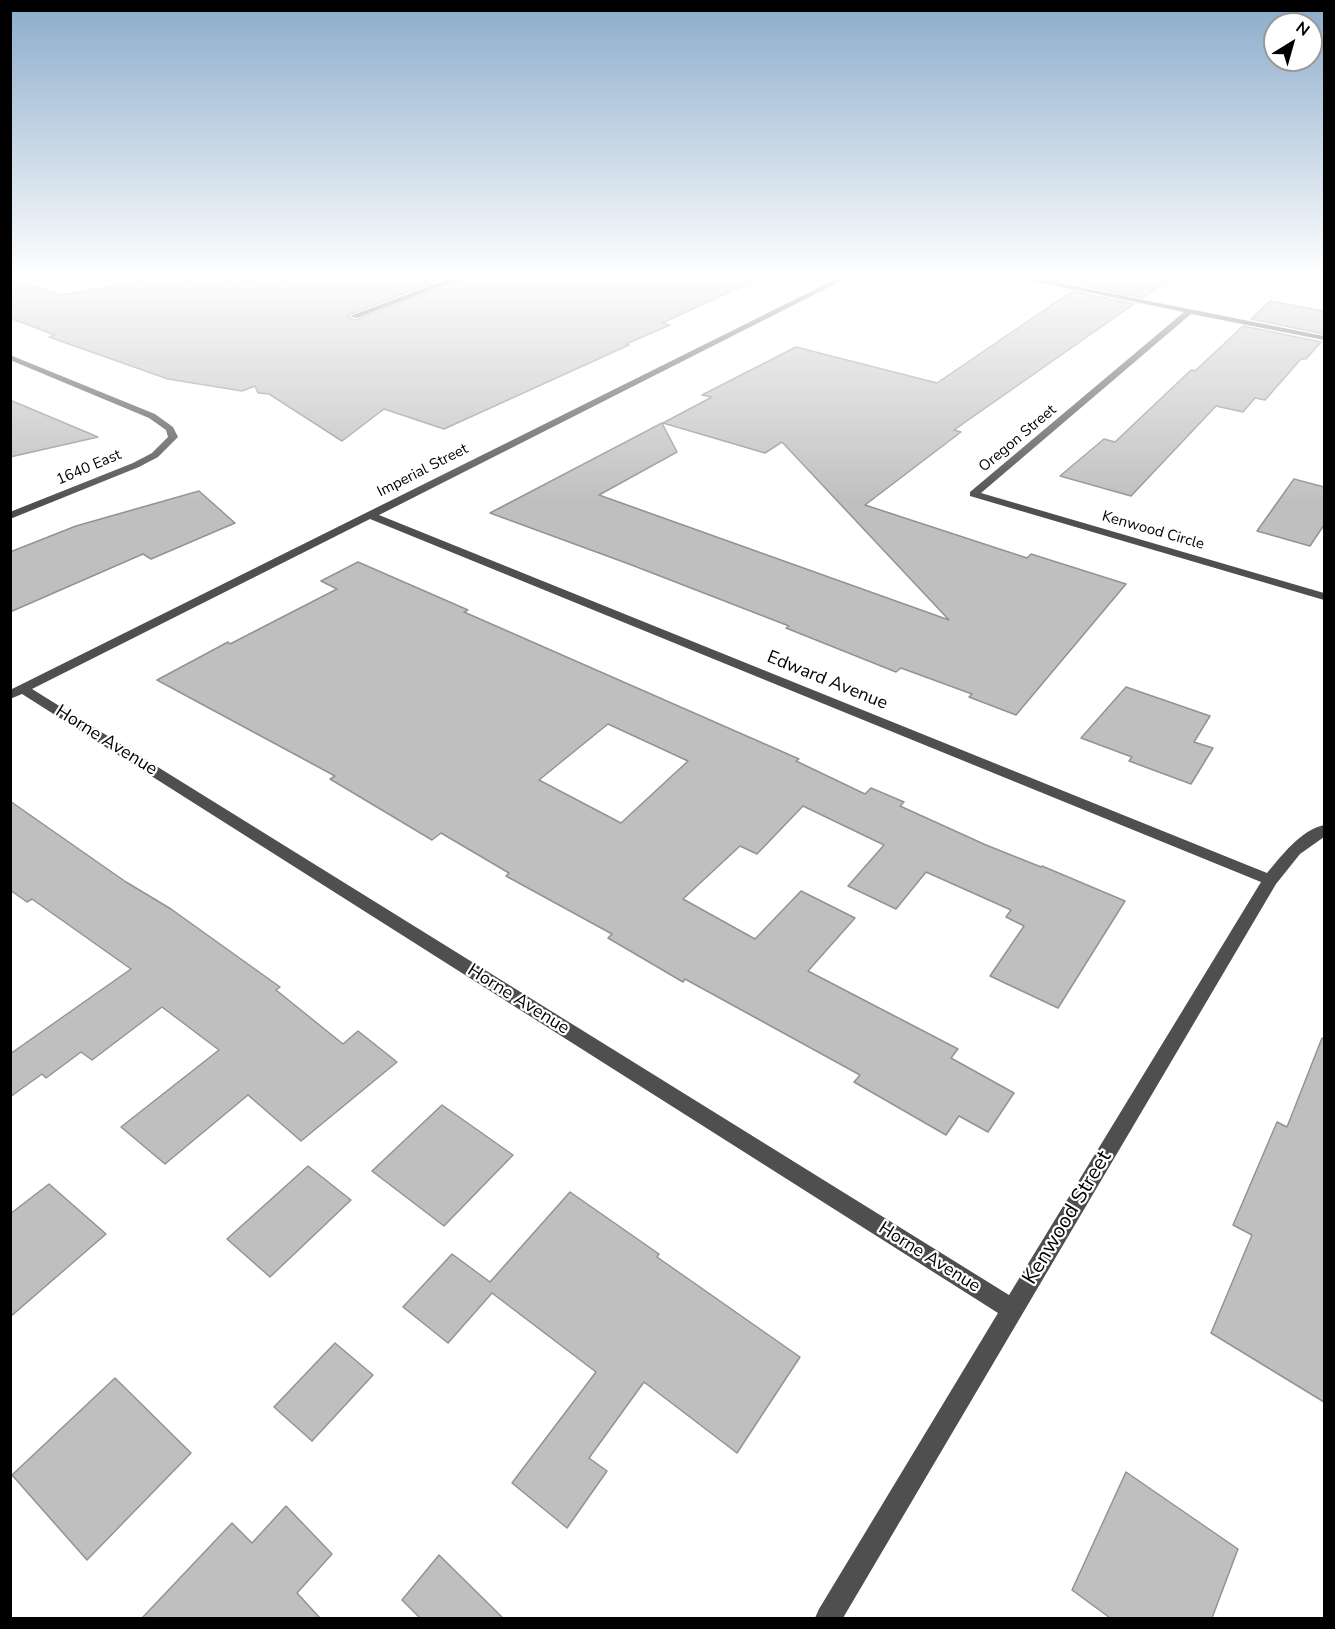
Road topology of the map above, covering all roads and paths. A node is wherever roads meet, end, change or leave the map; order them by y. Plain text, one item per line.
1 (698, 351) edge
2 (1143, 351) edge
3 (10, 357) edge
4 (974, 494) joint
5 (370, 515) junction
6 (10, 516) edge
7 (1324, 597) edge
8 (17, 692) edge
9 (1324, 830) edge
10 (1270, 880) junction
11 (1013, 1310) junction
12 (828, 1618) edge

1 - 5 street, Imperial Street
2 - 4 street, Oregon Street
3 - 6 street, 1640 East
4 - 7 street, Kenwood Circle
5 - 8 street, Imperial Street
5 - 10 street, Edward Avenue
8 - 11 street, Horne Avenue
9 - 10 street, Kenwood Street
10 - 11 street, Kenwood Street
11 - 12 street, Kenwood Street

